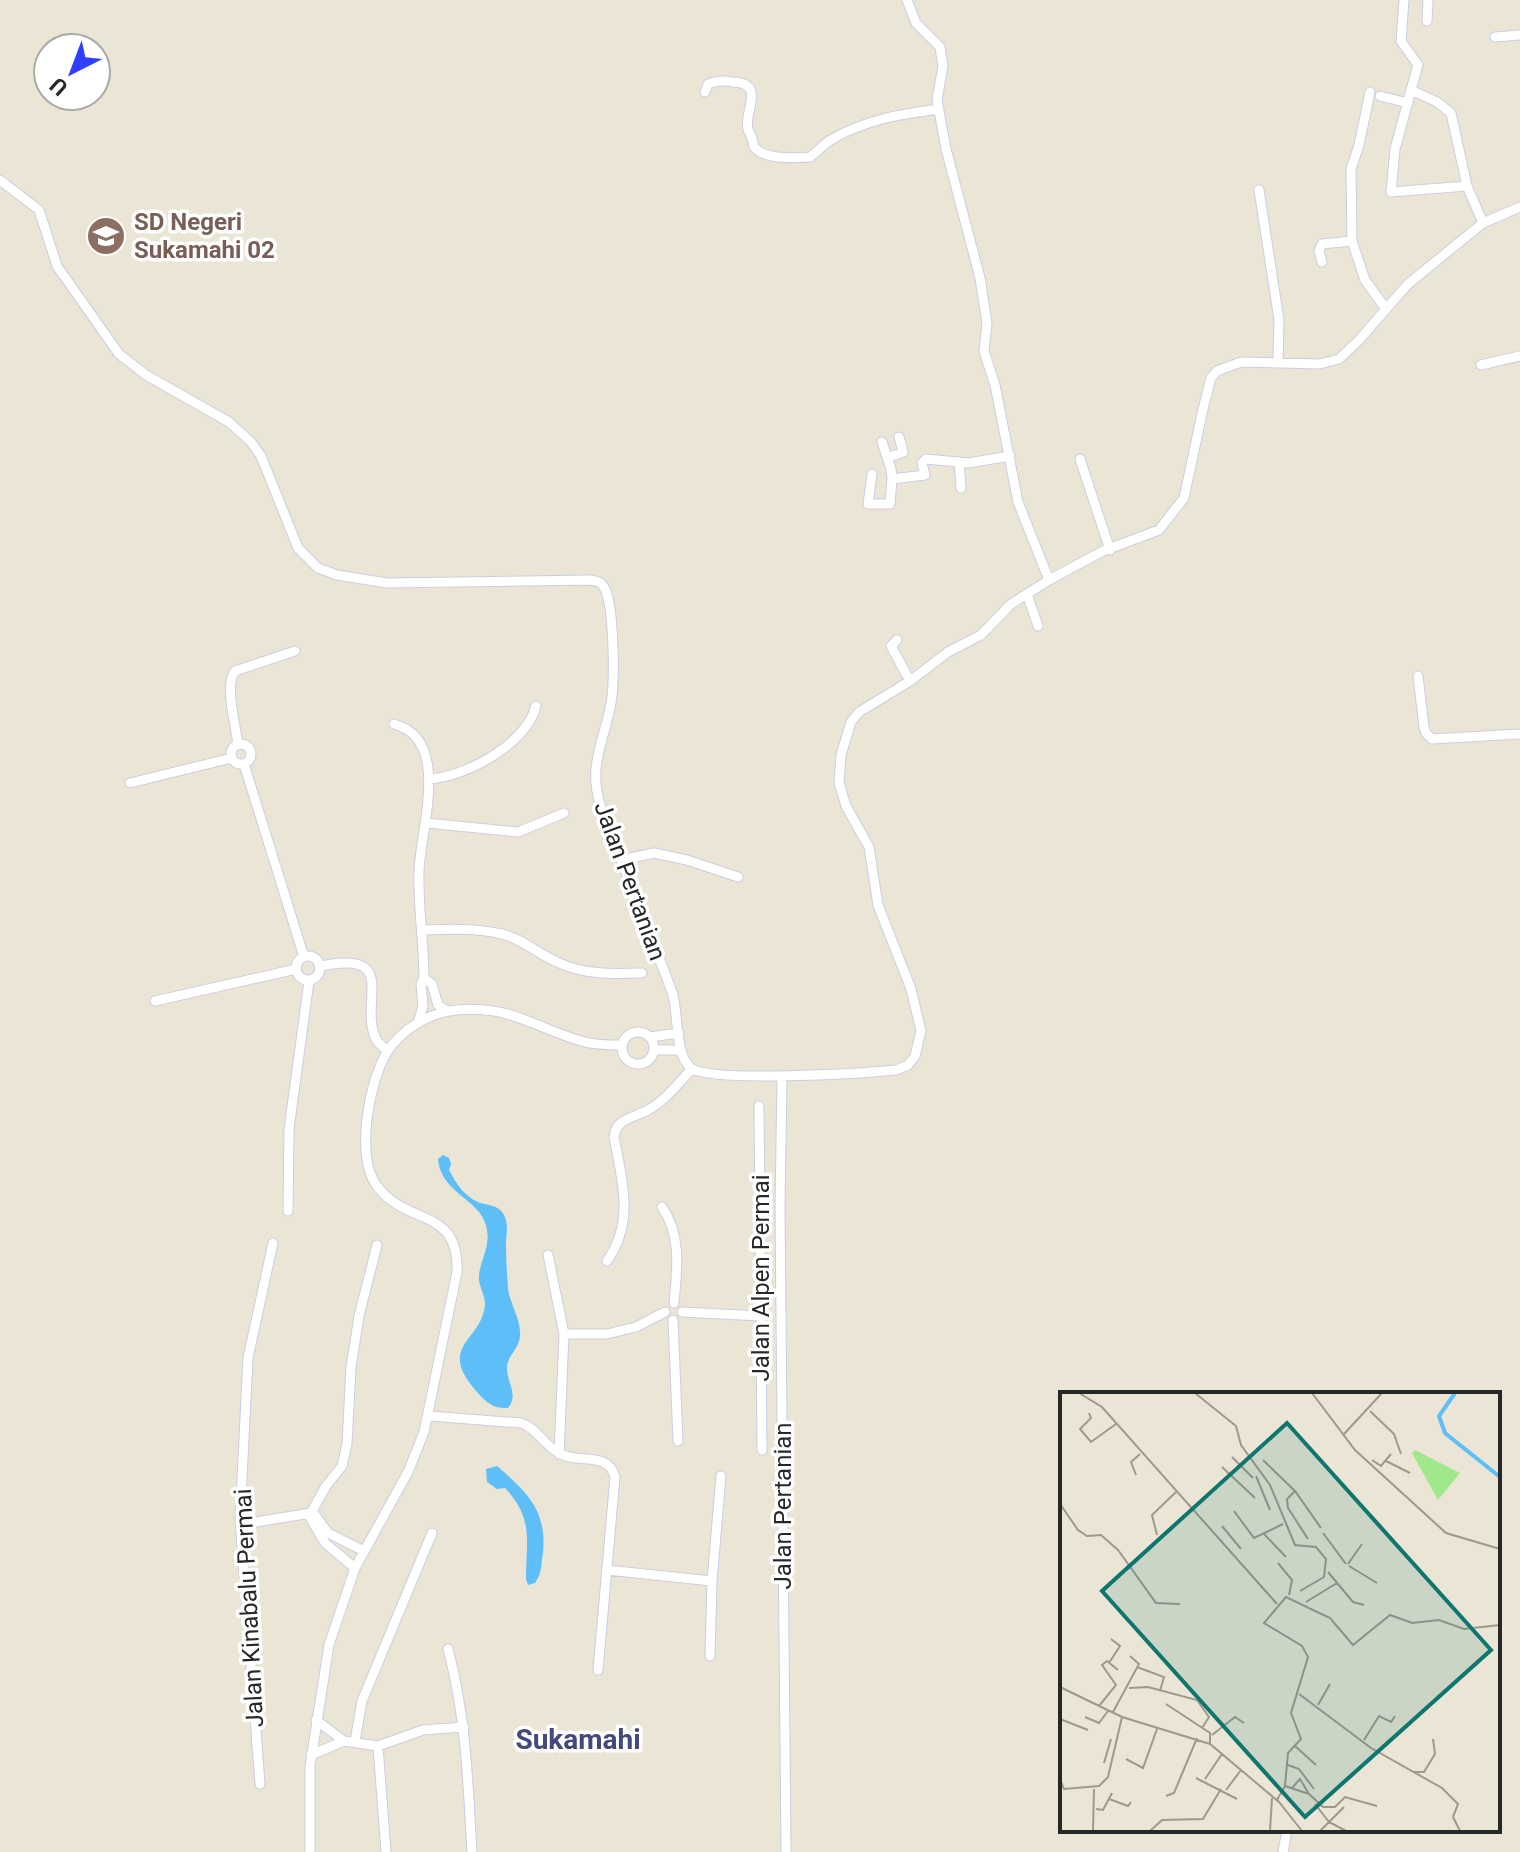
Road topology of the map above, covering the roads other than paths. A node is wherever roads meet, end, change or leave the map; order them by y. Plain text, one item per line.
1 (907, 0) edge
2 (1404, 0) edge
3 (1428, 0) edge
4 (1427, 21) dead end
5 (1520, 35) edge
6 (1495, 37) dead end
7 (1411, 90) junction
8 (705, 92) dead end
9 (1408, 103) junction
10 (939, 109) junction
11 (0, 180) edge
12 (1467, 186) junction
13 (1259, 190) dead end
14 (1520, 207) edge
15 (1483, 223) junction
16 (1352, 241) junction
17 (1322, 262) dead end
18 (1386, 309) junction
19 (1520, 356) edge
20 (1278, 362) junction
21 (1481, 365) dead end
22 (899, 437) dead end
23 (882, 442) dead end
24 (1010, 456) junction
25 (887, 458) junction
26 (1080, 459) dead end
27 (959, 462) junction
28 (872, 474) dead end
29 (892, 479) junction
30 (961, 488) dead end
31 (1110, 550) junction
32 (1049, 580) junction
33 (1027, 594) junction
34 (1038, 626) dead end
35 (897, 640) dead end
36 (295, 651) dead end
37 (1418, 676) dead end
38 (910, 681) junction
39 (536, 706) dead end
40 (394, 724) dead end
41 (1520, 734) edge
42 (238, 745) junction
43 (232, 758) junction
44 (244, 764) junction
45 (429, 779) junction
46 (130, 783) dead end
47 (564, 813) dead end
48 (427, 823) junction
49 (621, 860) junction
50 (738, 877) dead end
51 (422, 930) junction
52 (304, 957) junction
53 (321, 966) junction
54 (296, 969) junction
55 (642, 973) dead end
56 (424, 978) junction
57 (309, 981) junction
58 (155, 1001) dead end
59 (447, 1011) junction
60 (418, 1023) junction
61 (679, 1033) junction
62 (650, 1037) junction
63 (621, 1045) junction
64 (655, 1050) junction
65 (681, 1050) junction
66 (388, 1051) junction
67 (692, 1069) junction
68 (782, 1077) junction
69 (759, 1106) dead end
70 (662, 1207) dead end
71 (288, 1211) dead end
72 (273, 1243) dead end
73 (377, 1245) dead end
74 (548, 1255) dead end
75 (607, 1261) dead end
76 (674, 1303) junction
77 (665, 1312) junction
78 (682, 1312) junction
79 (761, 1316) junction
80 (673, 1320) junction
81 (564, 1334) junction
82 (429, 1416) junction
83 (678, 1441) dead end
84 (762, 1450) dead end
85 (559, 1454) junction
86 (721, 1476) dead end
87 (310, 1513) junction
88 (240, 1519) junction
89 (432, 1533) dead end
90 (364, 1551) junction
91 (355, 1568) junction
92 (607, 1570) junction
93 (712, 1581) junction
94 (448, 1649) dead end
95 (710, 1656) dead end
96 (598, 1670) dead end
97 (316, 1720) junction
98 (464, 1727) junction
99 (349, 1741) junction
100 (378, 1746) junction
101 (311, 1755) junction
102 (260, 1784) dead end
103 (1287, 1832) edge
104 (310, 1852) edge
105 (386, 1852) edge
106 (472, 1852) edge
107 (786, 1852) edge
108 (1283, 1852) edge

1 - 10 street
2 - 7 street
3 - 4 street
5 - 6 street
7 - 9 street
7 - 12 street
8 - 10 street
9 - 12 street
9 - 16 street
10 - 24 street
11 - 49 street, Jalan Pertanian
12 - 15 street
13 - 20 street
14 - 15 street
15 - 18 street
16 - 17 street
16 - 18 street
18 - 20 street
19 - 21 street
20 - 31 street
22 - 25 street
23 - 25 street
24 - 27 street
24 - 32 street
25 - 29 street
26 - 31 street
27 - 29 street
27 - 30 street
28 - 29 street
31 - 32 street
32 - 33 street
33 - 34 street
33 - 38 street
35 - 38 street
36 - 42 street
37 - 41 street
38 - 68 street
39 - 45 street
40 - 45 street
42 - 43 street
42 - 44 street
43 - 44 street
43 - 46 street
44 - 52 street
45 - 48 street
47 - 48 street
48 - 51 street
49 - 50 street
49 - 61 street, Jalan Pertanian
51 - 55 street
51 - 56 street
52 - 53 street
52 - 54 street
53 - 57 street
53 - 66 street
54 - 57 street
54 - 58 street
56 - 59 street
56 - 60 street
57 - 71 street
59 - 60 street
59 - 63 street
60 - 66 street
61 - 62 street
61 - 65 street, Jalan Pertanian
62 - 63 street
62 - 64 street
63 - 64 street
64 - 65 street
65 - 67 street, Jalan Pertanian
66 - 82 street
67 - 68 street
67 - 75 street
68 - 107 street, Jalan Pertanian
69 - 79 street, Jalan Alpen Permai
70 - 76 street
72 - 88 street, Jalan Kinabalu Permai
73 - 87 street
74 - 81 street
76 - 77 street
76 - 78 street
77 - 80 street
77 - 81 street
78 - 79 street
78 - 80 street
79 - 84 street, Jalan Alpen Permai
80 - 83 street
81 - 85 street
82 - 85 street
82 - 90 street
85 - 92 street
86 - 93 street
87 - 88 street
87 - 90 street
87 - 91 street
88 - 102 street, Jalan Kinabalu Permai
89 - 99 street
90 - 91 street
91 - 97 street
92 - 93 street
92 - 96 street
93 - 95 street
94 - 98 street
97 - 99 street
97 - 101 street
98 - 100 street
98 - 106 street
99 - 100 street
99 - 101 street
100 - 105 street
101 - 104 street
103 - 108 street

